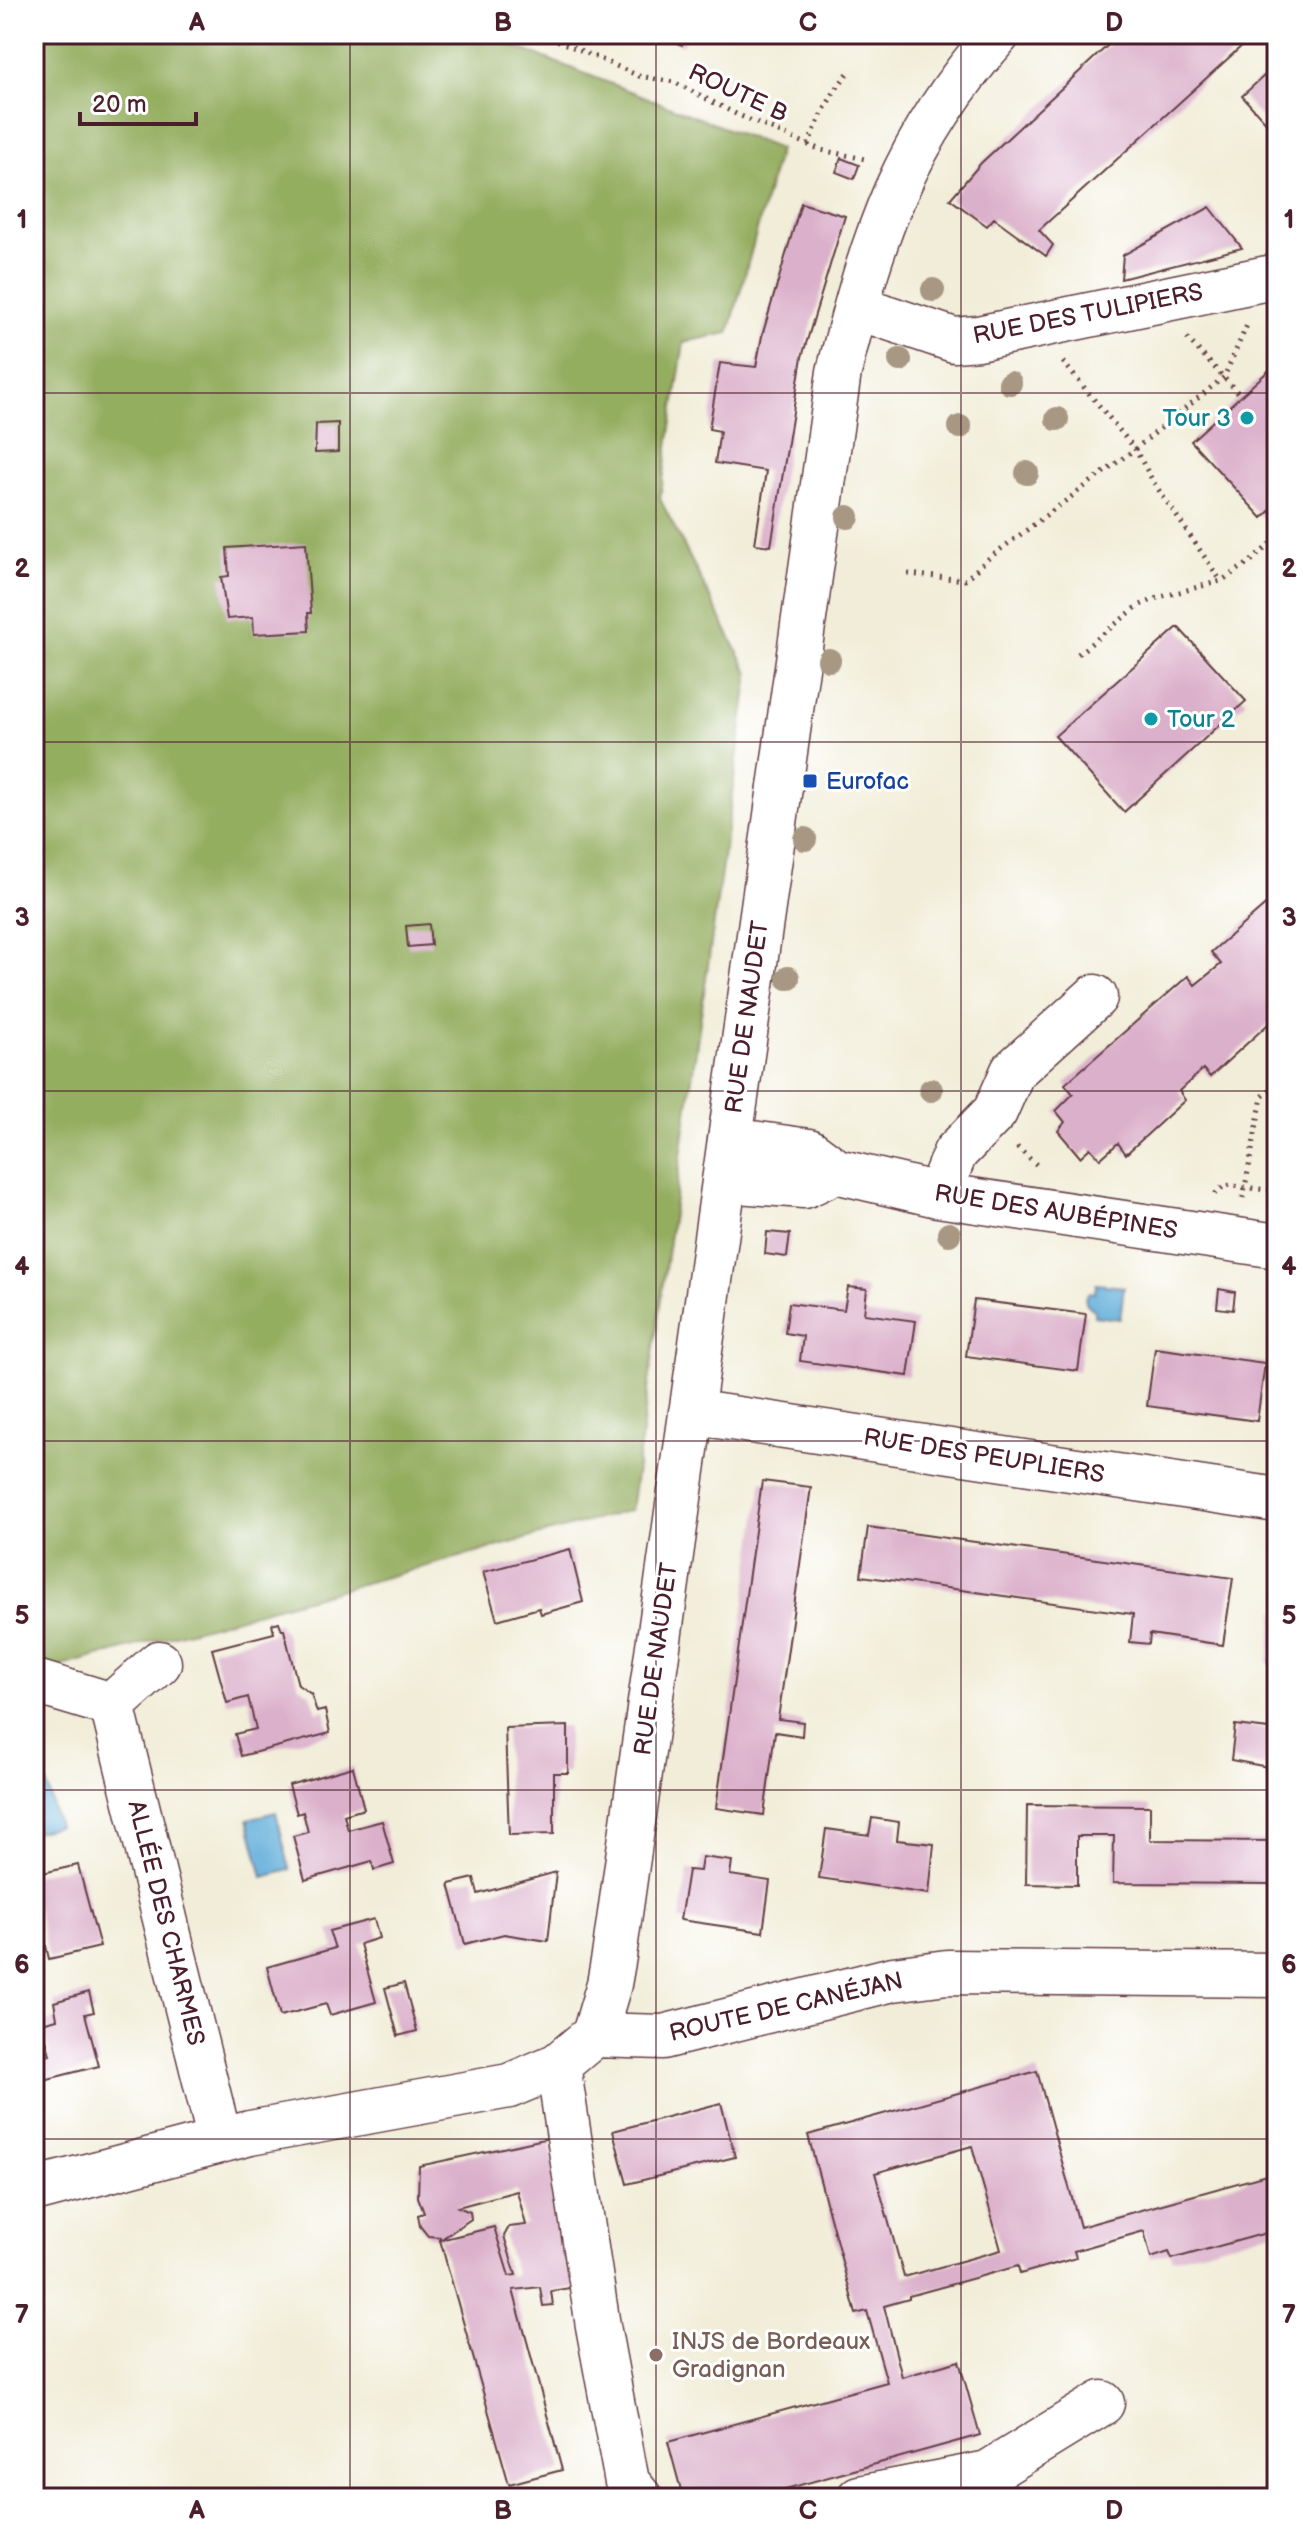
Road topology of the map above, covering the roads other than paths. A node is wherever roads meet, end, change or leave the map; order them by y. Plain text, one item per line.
1 (998, 34) edge
2 (1273, 276) edge
3 (856, 307) junction
4 (1095, 997) dead end
5 (727, 1160) junction
6 (938, 1195) junction
7 (1277, 1246) edge
8 (691, 1412) junction
9 (1277, 1500) edge
10 (159, 1663) dead end
11 (39, 1683) dead end
12 (112, 1705) junction
13 (1277, 1975) edge
14 (594, 2035) junction
15 (558, 2065) junction
16 (220, 2141) junction
17 (34, 2190) edge
18 (1102, 2403) dead end
19 (640, 2498) edge
20 (859, 2498) edge

1 - 3 street, RUE DE NAUDET
2 - 3 street, RUE DES TULIPIERS
3 - 5 street, RUE DE NAUDET
4 - 6 street
5 - 6 street, RUE DES AUBÉPINES
5 - 8 street, RUE DE NAUDET
6 - 7 street, RUE DES AUBÉPINES
8 - 9 street, RUE DES PEUPLIERS
8 - 14 street, RUE DE NAUDET
10 - 12 street
11 - 12 street
12 - 16 street, ALLÉE DES CHARMES
13 - 14 street, ROUTE DE CANÉJAN
14 - 15 street
15 - 16 street
15 - 19 street
16 - 17 street
18 - 20 street

